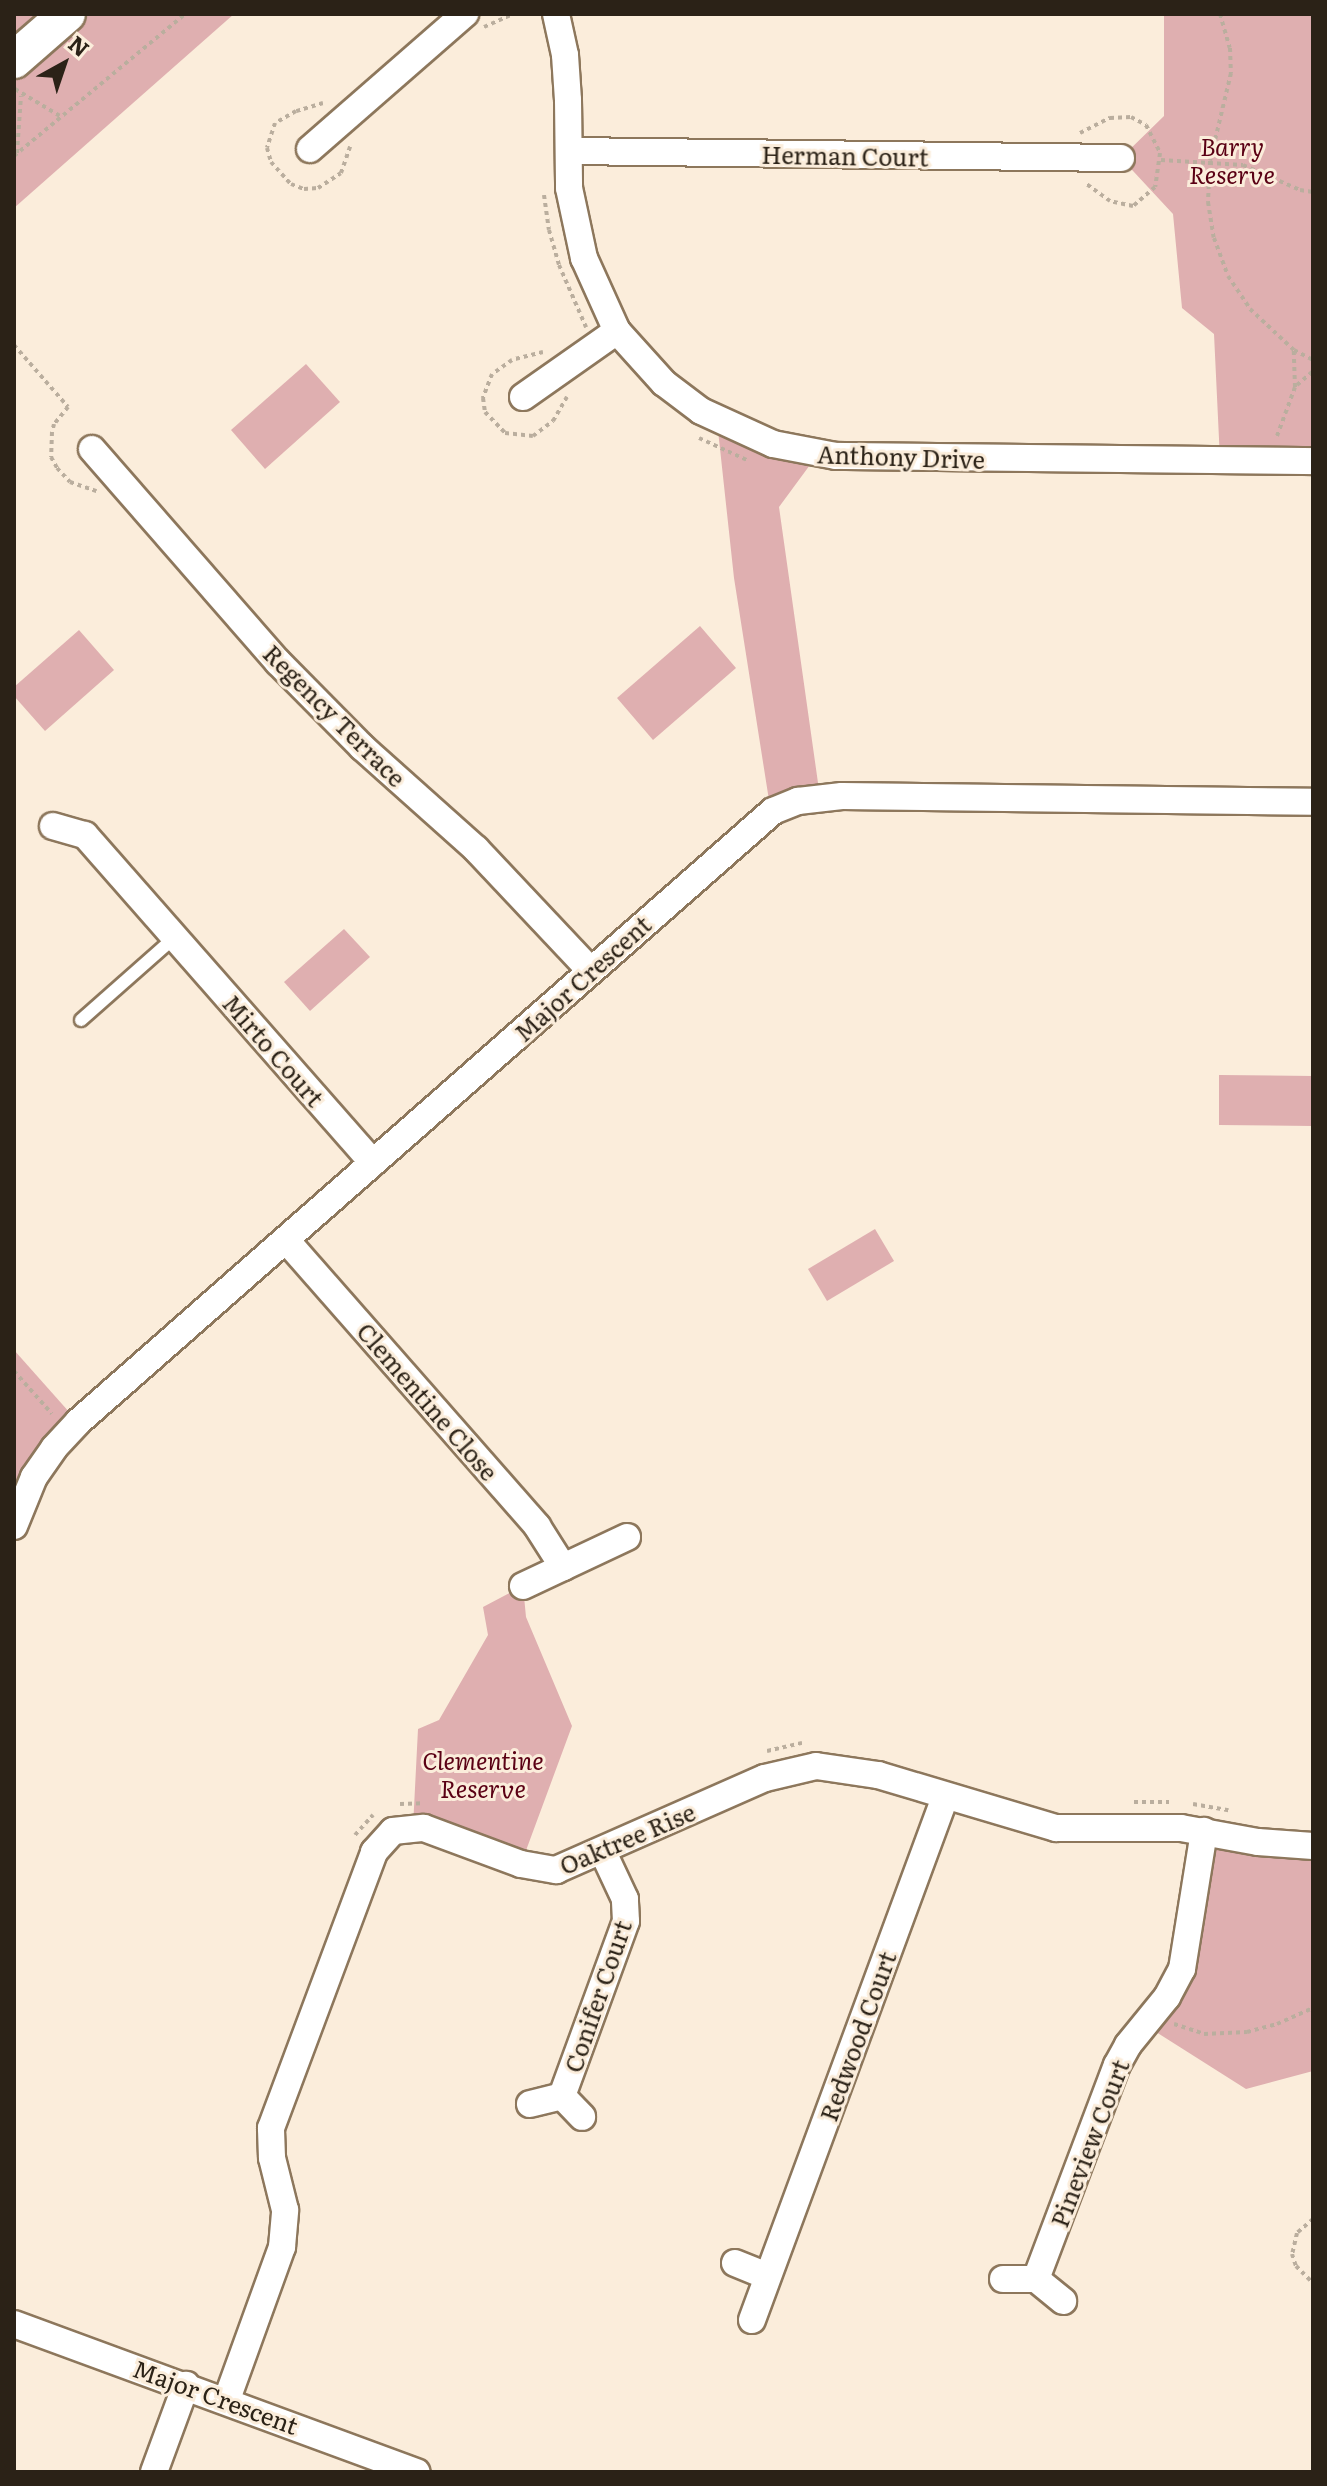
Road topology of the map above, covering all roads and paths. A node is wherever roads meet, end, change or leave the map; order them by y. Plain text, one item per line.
1 (67, 14) edge
2 (185, 14) edge
3 (465, 14) edge
4 (556, 14) edge
5 (1220, 14) edge
6 (14, 60) edge
7 (14, 88) edge
8 (21, 96) junction
9 (60, 116) junction
10 (310, 149) dead end
11 (569, 151) junction
12 (15, 155) edge
13 (1121, 158) dead end
14 (1161, 160) dead end
15 (1210, 161) junction
16 (1313, 192) edge
17 (617, 331) junction
18 (14, 345) edge
19 (1294, 350) junction
20 (1313, 360) edge
21 (1313, 371) edge
22 (1295, 387) junction
23 (523, 397) dead end
24 (68, 407) dead end
25 (1289, 437) dead end
26 (92, 449) dead end
27 (1313, 461) edge
28 (1313, 802) edge
29 (53, 826) dead end
30 (175, 937) junction
31 (590, 970) junction
32 (81, 1020) dead end
33 (373, 1163) junction
34 (286, 1240) junction
35 (15, 1372) edge
36 (53, 1415) dead end
37 (14, 1526) edge
38 (627, 1537) dead end
39 (563, 1567) junction
40 (523, 1586) dead end
41 (945, 1797) junction
42 (1204, 1831) junction
43 (1313, 1846) edge
44 (603, 1852) junction
45 (1313, 1914) edge
46 (1313, 1931) edge
47 (1313, 2008) edge
48 (1156, 2010) junction
49 (562, 2096) junction
50 (530, 2104) dead end
51 (582, 2117) dead end
52 (1313, 2219) edge
53 (735, 2263) dead end
54 (768, 2276) junction
55 (1003, 2279) dead end
56 (1036, 2279) junction
57 (1313, 2283) edge
58 (1063, 2301) dead end
59 (752, 2320) dead end
60 (14, 2324) edge
61 (186, 2385) junction
62 (227, 2399) junction
63 (154, 2472) edge
64 (417, 2472) edge

1 - 6 main road
2 - 9 path
3 - 10 street
4 - 11 street, Anthony Drive
5 - 15 path
7 - 8 path
8 - 9 path
8 - 12 path
9 - 12 path
11 - 13 street, Herman Court
11 - 17 street, Anthony Drive
14 - 15 path
15 - 16 path
15 - 19 path
17 - 23 street
17 - 27 street, Anthony Drive
18 - 24 path
19 - 20 path
19 - 22 path
21 - 22 path
22 - 25 path
26 - 31 street, Regency Terrace
28 - 31 street, Major Crescent
29 - 30 street, Mirto Court
30 - 32 lane
30 - 33 street, Mirto Court
31 - 33 street, Major Crescent
33 - 34 street, Major Crescent
34 - 37 street, Major Crescent
34 - 39 street, Clementine Close
35 - 36 path
38 - 39 street
39 - 40 street
41 - 42 street, Oaktree Rise
41 - 44 street, Oaktree Rise
41 - 54 street, Redwood Court
42 - 43 street, Oaktree Rise
42 - 48 street, Pineview Court
44 - 49 street, Conifer Court
44 - 62 street, Oaktree Rise
45 - 46 path
47 - 48 path
48 - 56 street, Pineview Court
49 - 50 street, Conifer Court
49 - 51 street, Conifer Court
52 - 57 path
53 - 54 street
54 - 59 street, Redwood Court
55 - 56 street
56 - 58 street
60 - 61 street, Major Crescent
61 - 62 street, Major Crescent
61 - 63 street
62 - 64 street, Major Crescent

